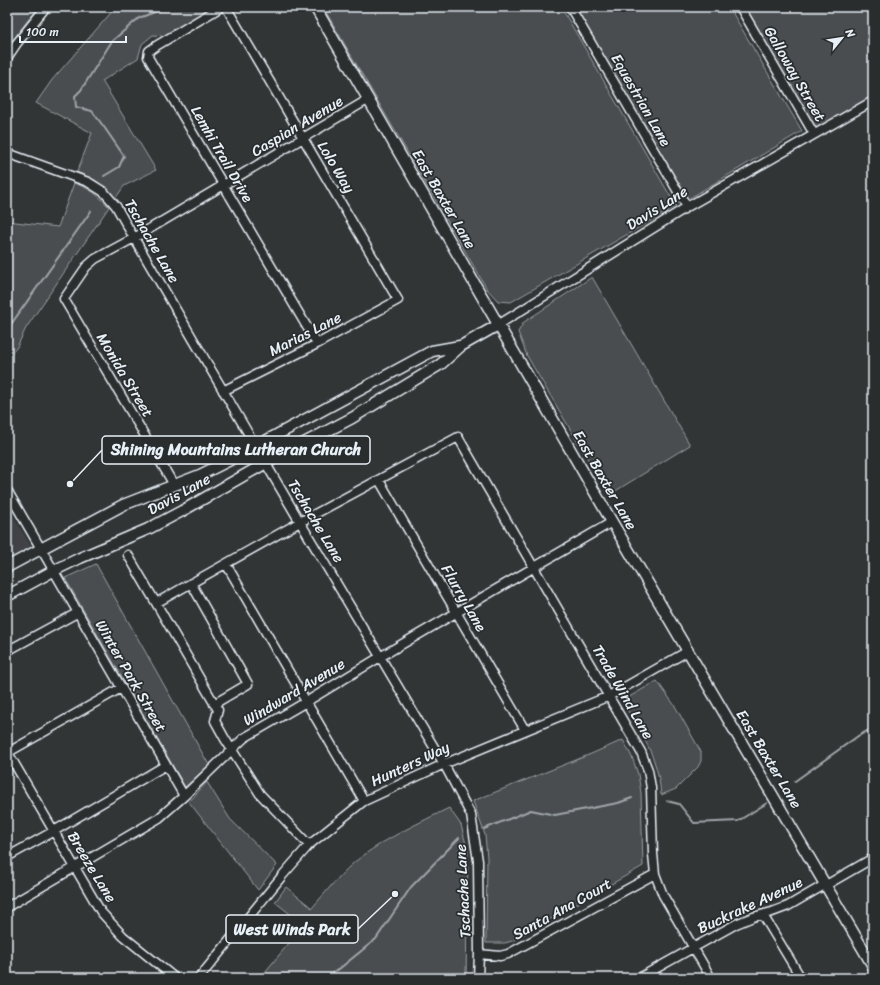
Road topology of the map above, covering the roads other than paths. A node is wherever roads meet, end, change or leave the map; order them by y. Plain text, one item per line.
1 (46, 7) edge
2 (221, 7) edge
3 (226, 7) edge
4 (315, 7) edge
5 (570, 7) edge
6 (740, 7) edge
7 (7, 58) edge
8 (369, 99) junction
9 (873, 101) edge
10 (814, 134) junction
11 (303, 139) junction
12 (7, 153) edge
13 (224, 185) junction
14 (687, 207) junction
15 (134, 238) junction
16 (64, 299) joint
17 (398, 300) joint
18 (498, 325) junction
19 (316, 344) junction
20 (461, 346) junction
21 (223, 390) junction
22 (255, 446) junction
23 (266, 463) junction
24 (379, 480) junction
25 (174, 485) junction
26 (7, 490) edge
27 (300, 522) junction
28 (612, 522) junction
29 (40, 549) junction
30 (128, 555) dead end
31 (226, 564) junction
32 (7, 567) edge
33 (534, 567) junction
34 (53, 571) junction
35 (191, 583) junction
36 (7, 596) edge
37 (156, 603) junction
38 (456, 612) junction
39 (78, 613) junction
40 (7, 651) edge
41 (688, 651) junction
42 (380, 657) junction
43 (121, 688) junction
44 (609, 696) junction
45 (306, 702) junction
46 (214, 704) junction
47 (525, 730) junction
48 (232, 749) junction
49 (7, 752) edge
50 (444, 764) junction
51 (166, 765) junction
52 (184, 796) junction
53 (364, 801) junction
54 (54, 830) junction
55 (309, 845) junction
56 (7, 857) edge
57 (873, 858) edge
58 (76, 867) junction
59 (655, 874) junction
60 (826, 884) junction
61 (7, 907) edge
62 (763, 915) junction
63 (693, 948) junction
64 (479, 954) junction
65 (873, 966) edge
66 (175, 978) edge
67 (199, 978) edge
68 (478, 978) edge
69 (639, 978) edge
70 (711, 978) edge
71 (801, 978) edge

1 - 7 street
2 - 13 street, Lemhi Trail Drive
3 - 11 street, Lolo Way
4 - 8 main road, East Baxter Lane
5 - 14 street, Equestrian Lane
6 - 10 street, Galloway Street
8 - 11 street, Caspian Avenue
8 - 18 main road, East Baxter Lane
9 - 10 street, Davis Lane
10 - 14 street, Davis Lane
11 - 13 street, Caspian Avenue
11 - 17 street, Lolo Way
12 - 15 street, Tschache Lane
13 - 15 street, Caspian Avenue
13 - 19 street, Lemhi Trail Drive
14 - 18 street, Davis Lane
15 - 16 street, Caspian Avenue
15 - 21 street, Tschache Lane
16 - 25 street, Monida Street
17 - 19 street, Marias Lane
18 - 20 main road, Davis Lane
18 - 28 main road, East Baxter Lane
19 - 21 street, Marias Lane
20 - 22 main road, Davis Lane
20 - 23 main road, Davis Lane
21 - 22 street, Tschache Lane
22 - 23 street, Tschache Lane
22 - 25 main road, Davis Lane
23 - 27 street, Tschache Lane
23 - 34 main road, Davis Lane
24 - 27 street
24 - 33 street, Trade Wind Lane
24 - 38 street, Flurry Lane
25 - 29 main road, Davis Lane
26 - 29 street, Winter Park Street
27 - 31 street
27 - 42 street, Tschache Lane
28 - 33 street, Windward Avenue
28 - 41 main road, East Baxter Lane
29 - 32 main road, Davis Lane
29 - 34 street, Winter Park Street
30 - 37 street
31 - 35 street
31 - 45 street
33 - 38 street, Windward Avenue
33 - 44 street, Trade Wind Lane
34 - 36 main road, Davis Lane
34 - 39 street, Winter Park Street
35 - 37 street
35 - 46 street
37 - 46 street
38 - 42 street, Windward Avenue
38 - 47 street, Flurry Lane
39 - 40 street
39 - 43 street, Winter Park Street
41 - 44 street, Hunters Way
41 - 60 main road, East Baxter Lane
42 - 45 street, Windward Avenue
42 - 50 street, Tschache Lane
43 - 49 street
43 - 51 street, Winter Park Street
44 - 47 street, Hunters Way
44 - 59 street, Trade Wind Lane
45 - 48 street, Windward Avenue
45 - 53 street
46 - 48 street
47 - 50 street, Hunters Way
48 - 52 street, Windward Avenue
48 - 55 street
49 - 54 street, Breeze Lane
50 - 53 street, Hunters Way
50 - 64 street, Tschache Lane
51 - 52 street, Winter Park Street
51 - 54 street
52 - 58 street, Windward Avenue
53 - 55 street, Hunters Way
54 - 56 street
54 - 58 street, Breeze Lane
55 - 67 street, Hunters Way
57 - 60 street, Buckrake Avenue
58 - 61 street, Windward Avenue
58 - 66 street, Breeze Lane
59 - 63 street, Trade Wind Lane
59 - 64 street, Santa Ana Court
60 - 62 street, Buckrake Avenue
60 - 65 main road, East Baxter Lane
62 - 63 street, Buckrake Avenue
62 - 71 street
63 - 69 street, Buckrake Avenue
63 - 70 street, Trade Wind Lane
64 - 68 street, Tschache Lane

